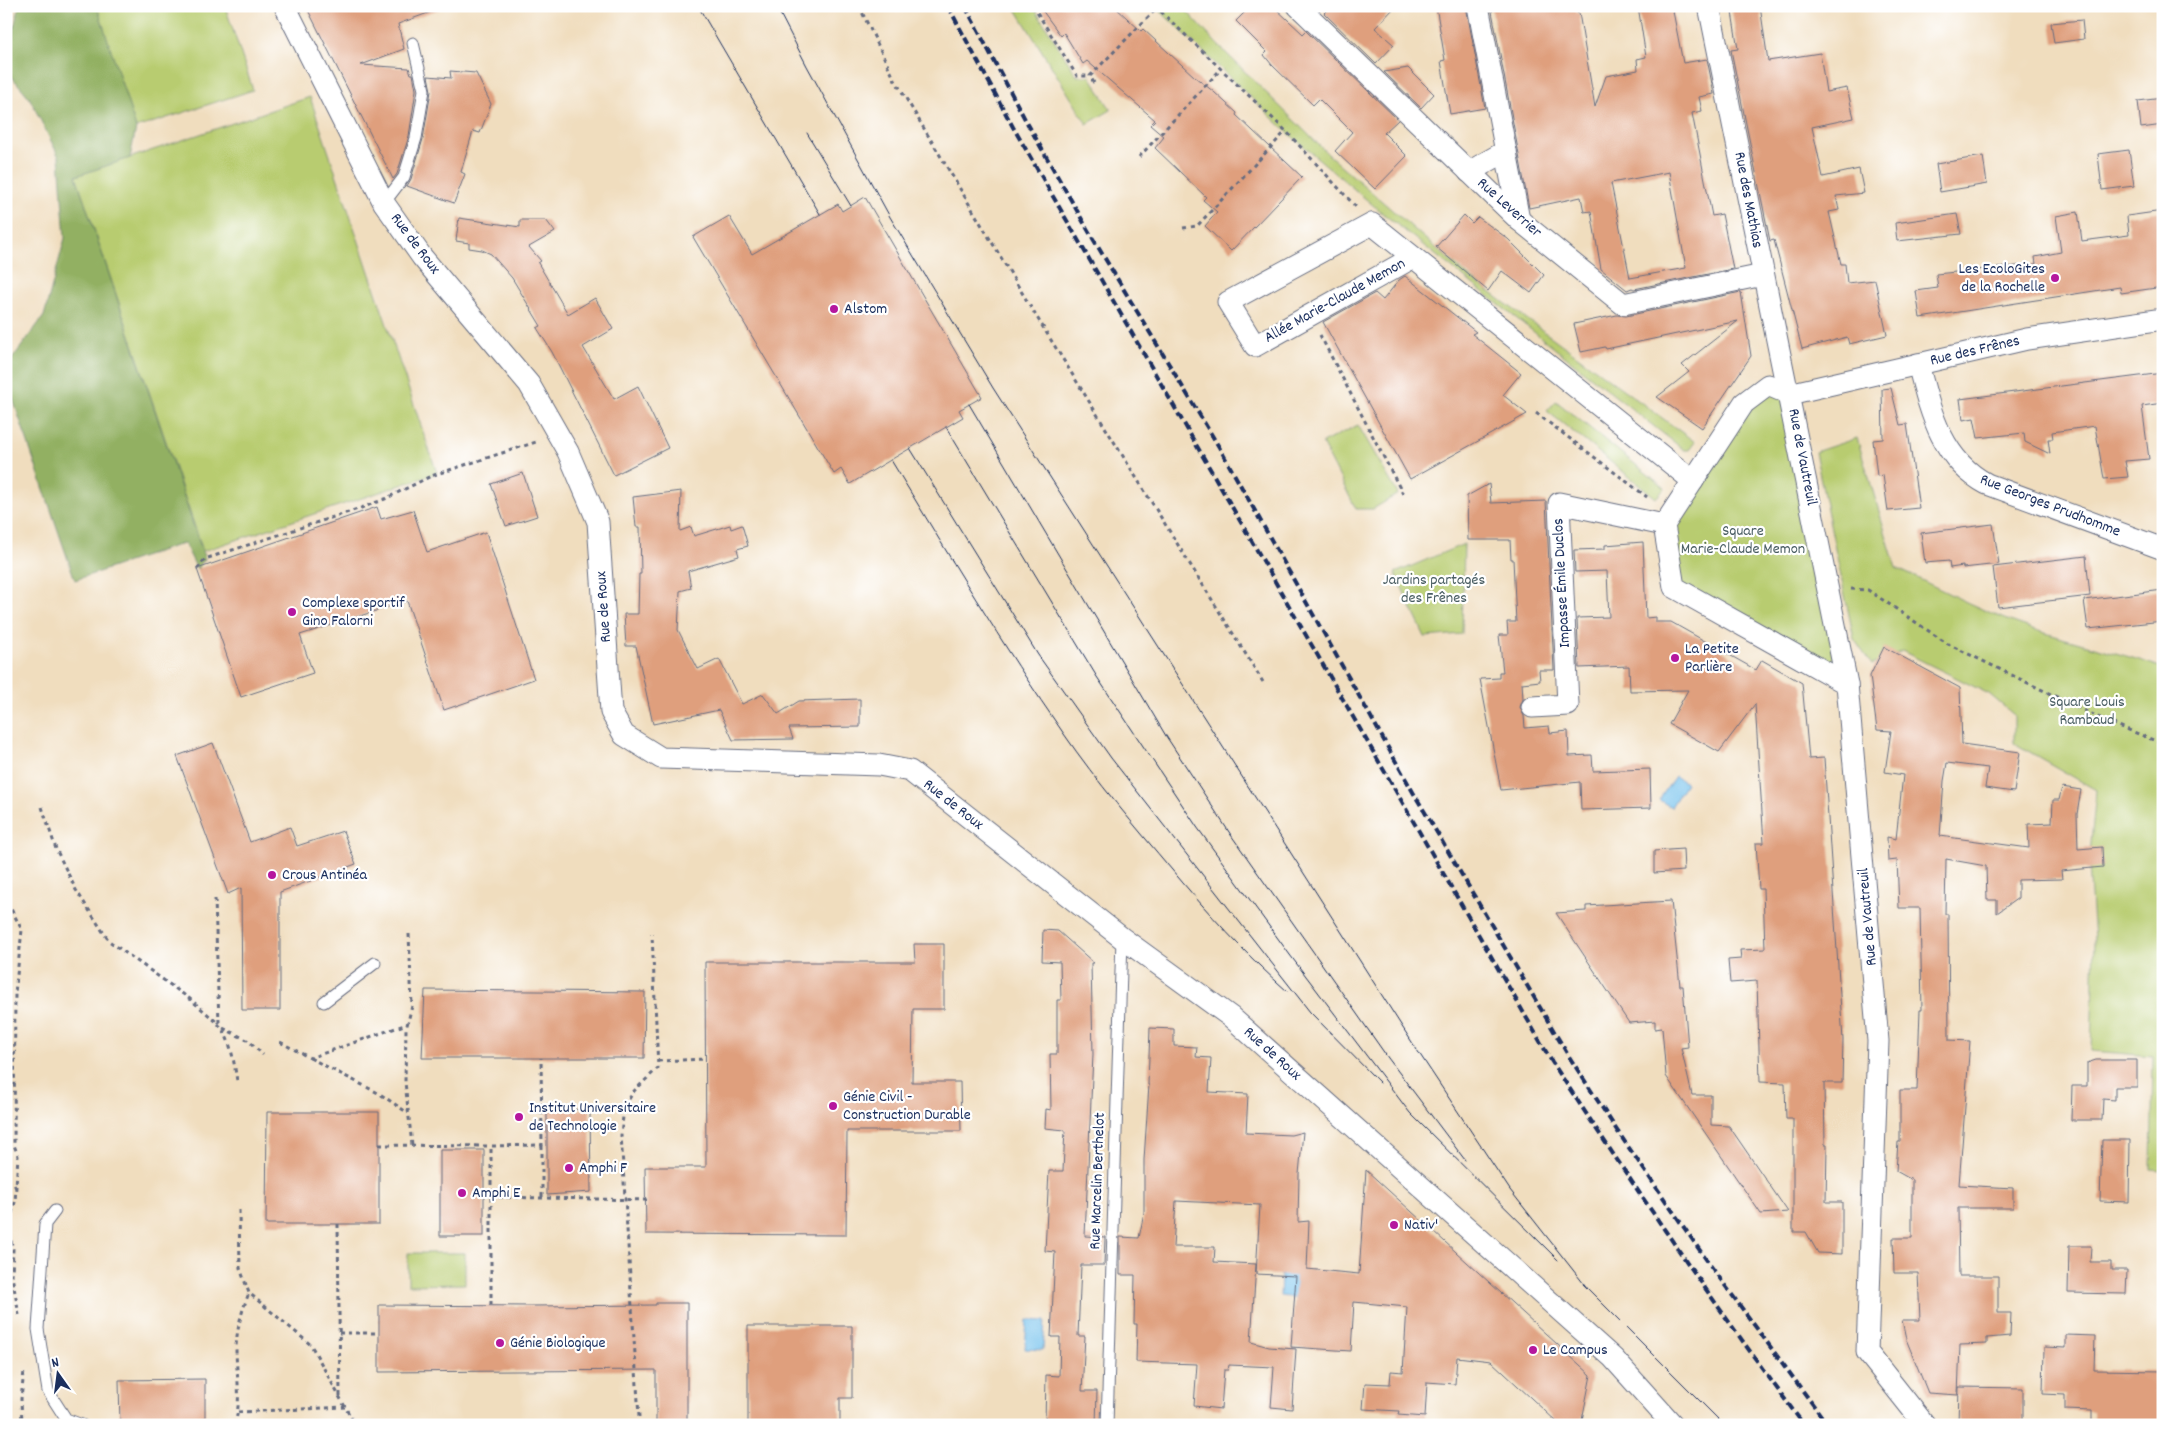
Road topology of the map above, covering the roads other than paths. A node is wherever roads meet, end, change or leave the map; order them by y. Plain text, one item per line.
1 (285, 6) edge
2 (1298, 6) edge
3 (1478, 6) edge
4 (1709, 6) edge
5 (413, 43) dead end
6 (1506, 151) junction
7 (1469, 172) junction
8 (384, 203) junction
9 (1519, 220) junction
10 (1412, 258) junction
11 (1763, 275) junction
12 (2163, 319) edge
13 (1918, 364) junction
14 (1789, 394) junction
15 (1693, 480) junction
16 (1667, 520) junction
17 (2163, 549) edge
18 (1843, 681) junction
19 (1532, 707) dead end
20 (1122, 938) junction
21 (375, 963) dead end
22 (324, 1002) dead end
23 (55, 1211) dead end
24 (82, 1425) edge
25 (1107, 1425) edge
26 (1674, 1425) edge
27 (1925, 1425) edge

1 - 8 street, Rue de Roux
2 - 7 street, Rue Leverrier
3 - 6 street
4 - 11 street, Rue des Mathias
5 - 8 lane, Rue de Roux
6 - 7 street
6 - 9 street
7 - 9 street, Rue Leverrier
8 - 20 street, Rue de Roux
9 - 11 street, Rue Leverrier
10 - 10 street, Allée Marie-Claude Memon
10 - 15 street, Allée Marie-Claude Memon
11 - 14 street, Rue des Mathias
12 - 13 street, Rue des Frênes
13 - 14 street, Rue des Frênes
13 - 17 street, Rue Georges Prudhomme
14 - 15 street
14 - 18 street, Rue de Vautreuil
15 - 16 street
16 - 18 street
16 - 19 street, Impasse Émile Duclos
18 - 27 street, Rue de Vautreuil
20 - 25 lane, Rue Marcelin Berthelot
20 - 26 street, Rue de Roux
21 - 22 lane
23 - 24 lane

